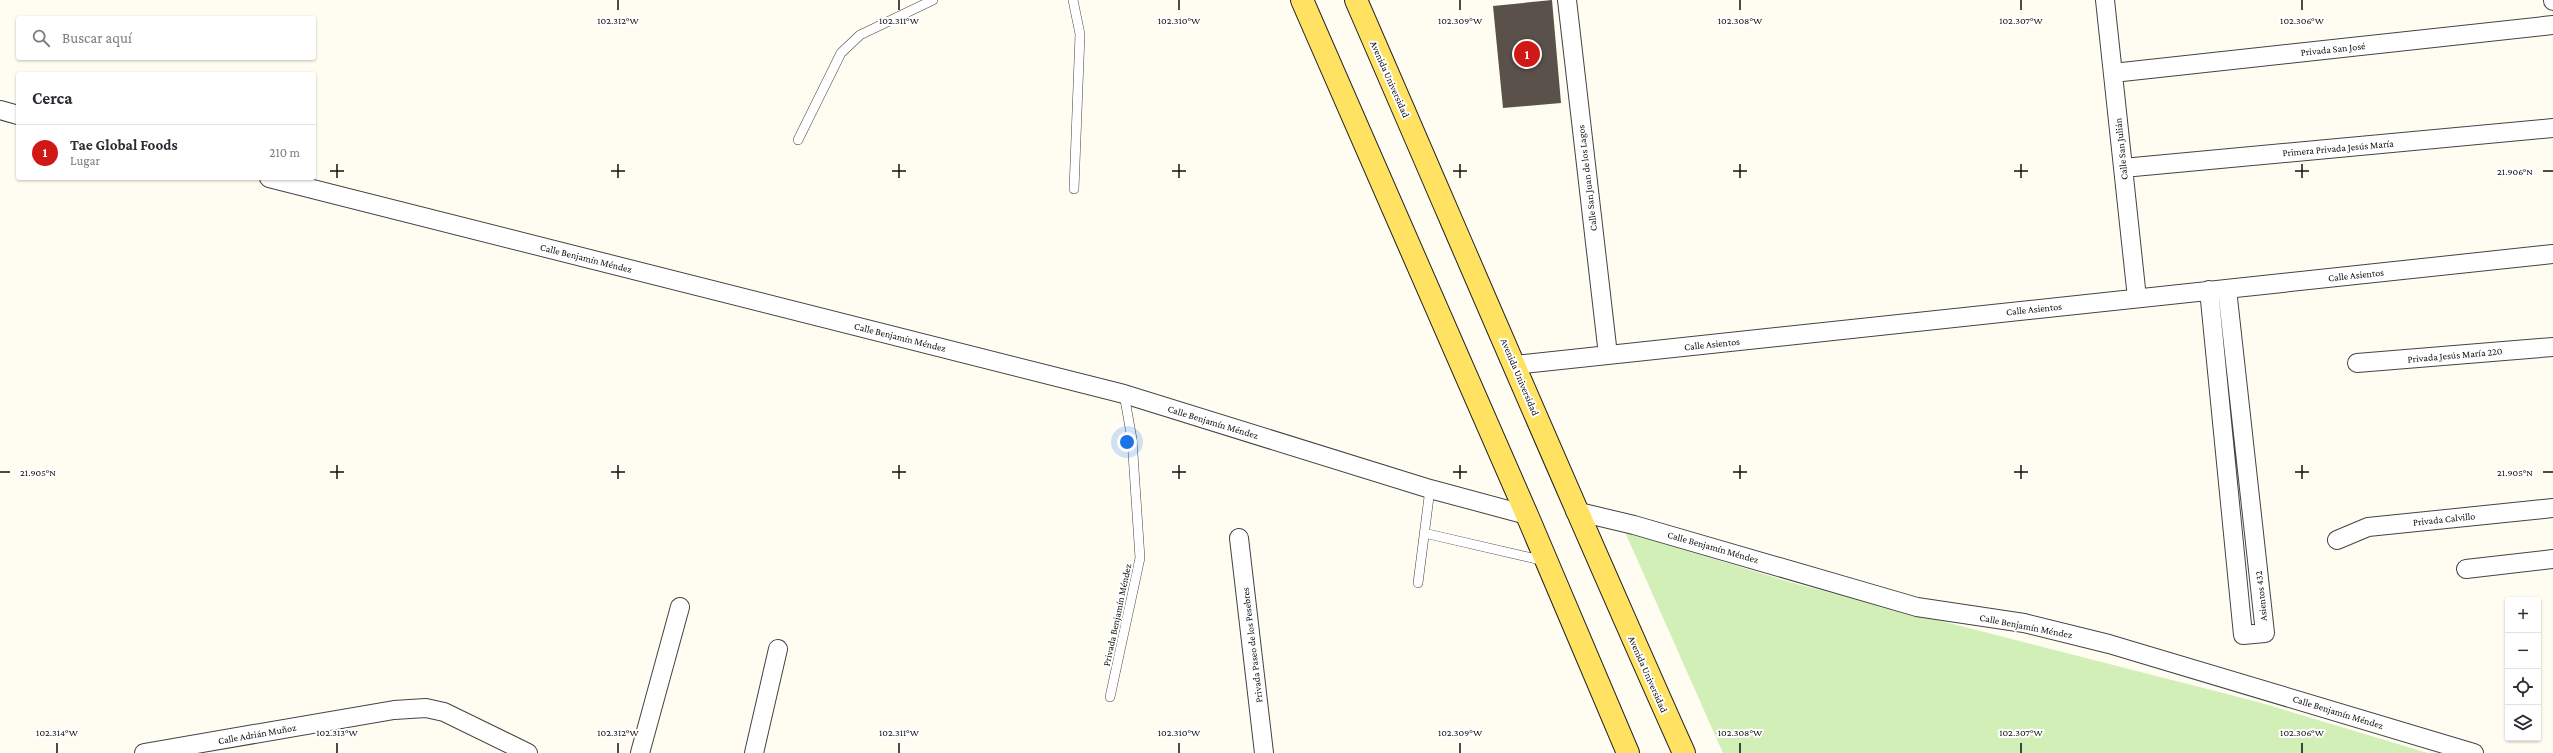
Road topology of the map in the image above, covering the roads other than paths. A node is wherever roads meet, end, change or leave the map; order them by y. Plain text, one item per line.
1 (933, 0) edge
2 (1073, 0) edge
3 (1302, 0) edge
4 (1356, 0) edge
5 (1567, 0) edge
6 (2105, 0) edge
7 (2553, 25) edge
8 (2113, 73) junction
9 (0, 110) edge
10 (16, 114) edge
11 (2553, 128) edge
12 (798, 140) dead end
13 (2123, 168) junction
14 (277, 180) edge
15 (1074, 189) dead end
16 (2553, 254) edge
17 (2227, 289) junction
18 (2209, 290) junction
19 (2137, 298) junction
20 (2553, 347) edge
21 (2234, 348) junction
22 (2214, 350) junction
23 (1608, 355) junction
24 (2357, 363) dead end
25 (1515, 365) junction
26 (1124, 394) junction
27 (1430, 489) junction
28 (2250, 498) junction
29 (2230, 502) junction
30 (2553, 508) edge
31 (1575, 511) junction
32 (1527, 515) junction
33 (1424, 534) junction
34 (1240, 538) dead end
35 (2337, 540) dead end
36 (2553, 559) edge
37 (1546, 562) junction
38 (2466, 569) dead end
39 (1418, 583) dead end
40 (680, 608) dead end
41 (778, 649) dead end
42 (1110, 697) dead end
43 (230, 746) edge
44 (144, 753) edge
45 (528, 753) edge
46 (640, 753) edge
47 (754, 753) edge
48 (1264, 753) edge
49 (1628, 753) edge
50 (1684, 753) edge
51 (2474, 753) edge

1 - 12 lane
2 - 15 lane
3 - 32 main road
4 - 25 main road, Avenida Universidad
5 - 23 street, Calle San Juan de los Lagos
6 - 8 street, Calle San Julián
7 - 8 street, Privada San José
8 - 13 street, Calle San Julián
9 - 10 street
11 - 13 street, Primera Privada Jesús María
13 - 19 street, Calle San Julián
14 - 26 street, Calle Benjamín Méndez
16 - 17 street, Calle Asientos
17 - 18 street, Calle Asientos
17 - 21 street, Asientos 432
18 - 19 street, Calle Asientos
18 - 22 street, Asientos 432
19 - 23 street, Calle Asientos
20 - 24 street, Privada Jesús María 220
21 - 22 street
21 - 28 street, Asientos 432
22 - 29 street, Asientos 432
23 - 25 street, Calle Asientos
25 - 31 main road, Avenida Universidad
26 - 27 street, Calle Benjamín Méndez
26 - 42 lane, Privada Benjamín Méndez
27 - 32 street, Calle Benjamín Méndez
27 - 33 lane
28 - 29 street
28 - 29 street, Asientos 432
30 - 35 street, Privada Calvillo
31 - 50 main road, Avenida Universidad
31 - 51 street, Calle Benjamín Méndez
32 - 37 main road
33 - 37 lane
33 - 39 lane
34 - 48 street, Privada Paseo de los Pesebres
36 - 38 street
37 - 49 main road
40 - 46 street
41 - 47 street
43 - 44 street, Calle Adrián Muñoz
43 - 45 street, Calle Adrián Muñoz

